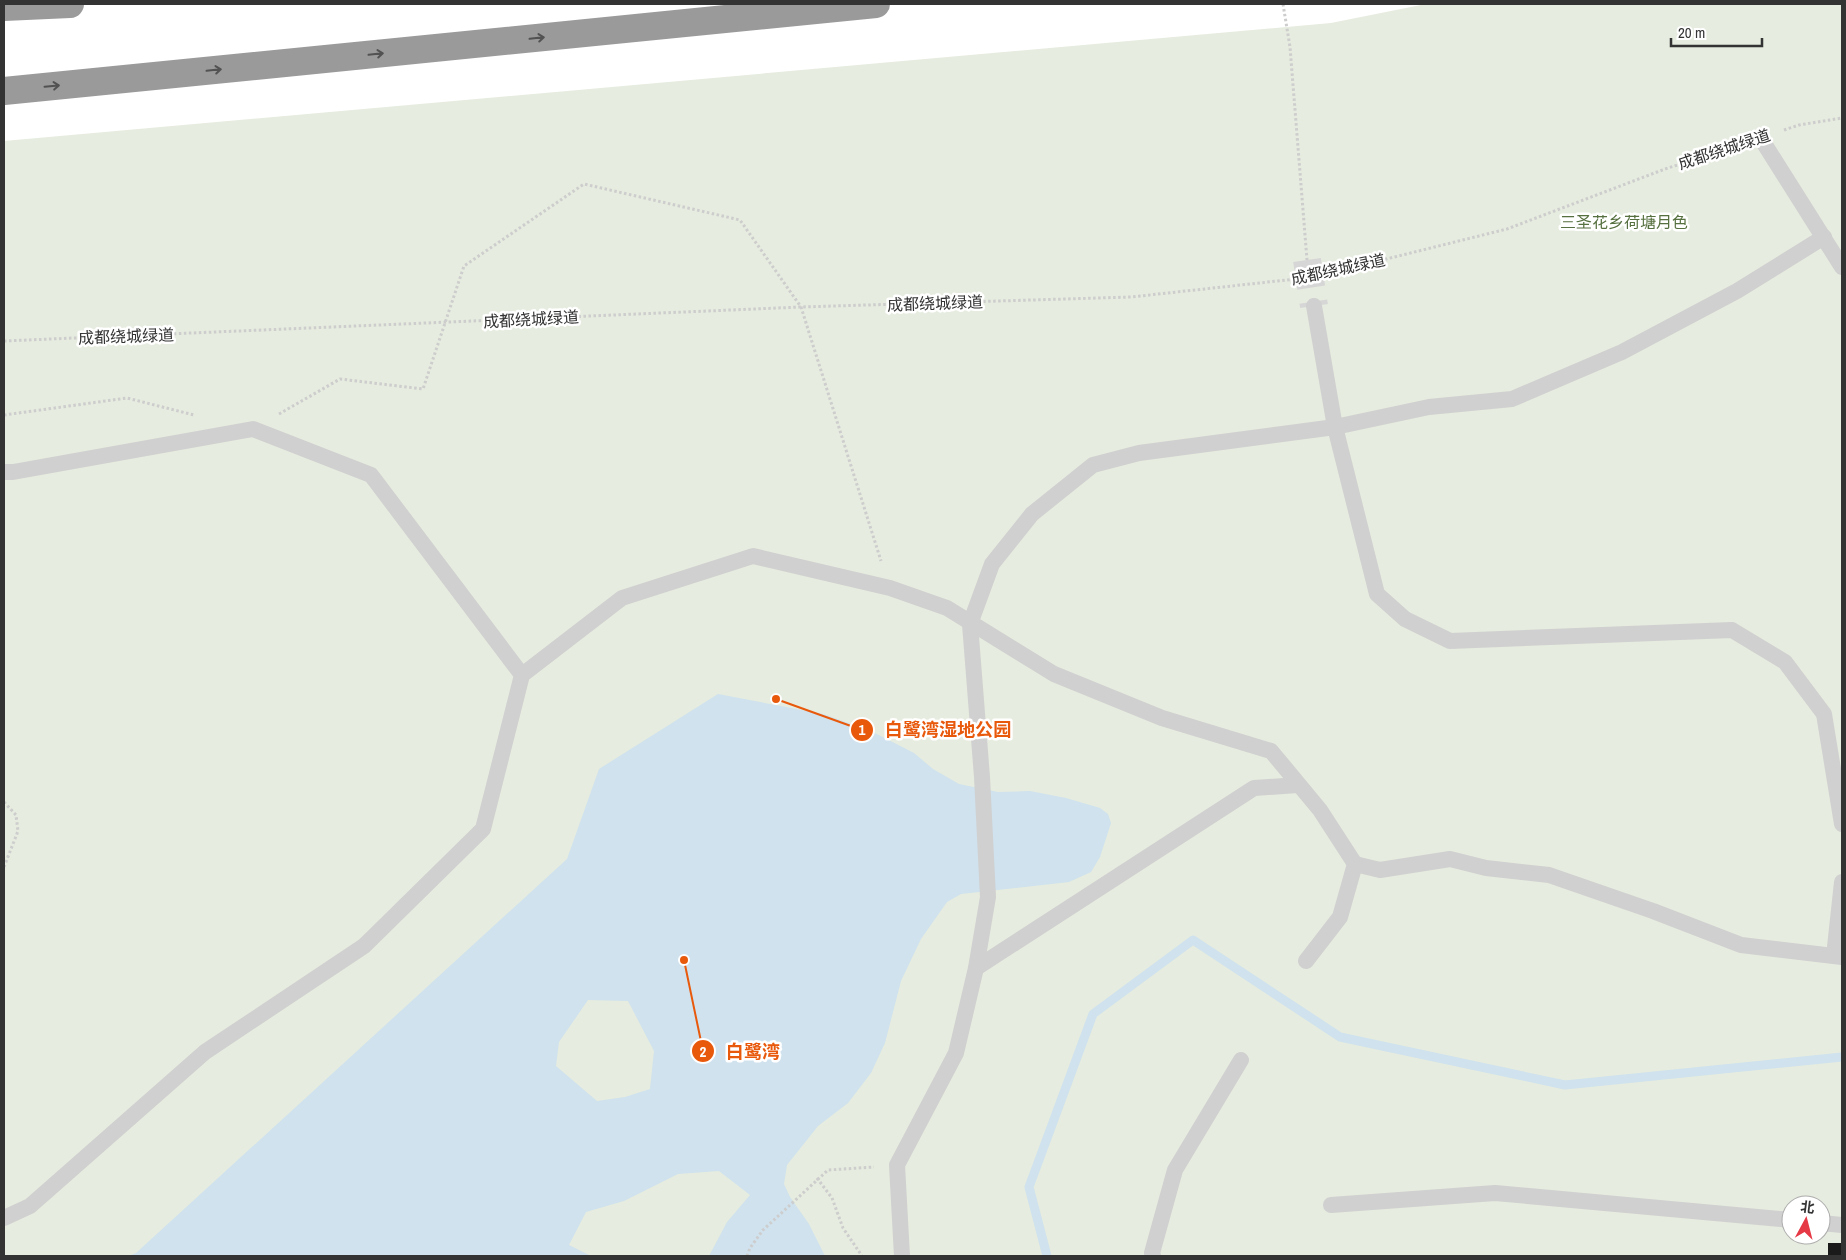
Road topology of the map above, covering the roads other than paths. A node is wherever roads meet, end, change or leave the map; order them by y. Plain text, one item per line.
1 (70, 4) edge
2 (876, 4) edge
3 (4, 7) edge
4 (4, 91) edge
5 (1760, 137) road end
6 (1824, 237) junction
7 (1842, 267) edge
8 (1314, 306) tunnel mouth
9 (1335, 427) junction
10 (4, 472) edge
11 (970, 624) junction
12 (522, 675) junction
13 (1298, 784) junction
14 (1842, 824) edge
15 (1355, 864) junction
16 (1842, 882) edge
17 (1838, 957) edge
18 (1306, 961) dead end
19 (976, 968) junction
20 (1241, 1060) dead end
21 (1331, 1205) dead end
22 (4, 1218) edge
23 (1781, 1219) edge
24 (902, 1256) edge
25 (1153, 1256) edge

1 - 3 highway
4 -> 2 highway
5 - 6 lane
6 - 7 lane
6 - 9 lane
8 - 9 lane
9 - 11 lane
9 - 14 lane
10 - 12 lane
11 - 12 lane
11 - 13 lane
11 - 19 lane
12 - 22 lane
13 - 15 lane
13 - 19 lane
15 - 17 lane
15 - 18 lane
16 - 17 lane
19 - 24 lane
20 - 25 lane
21 - 23 lane

